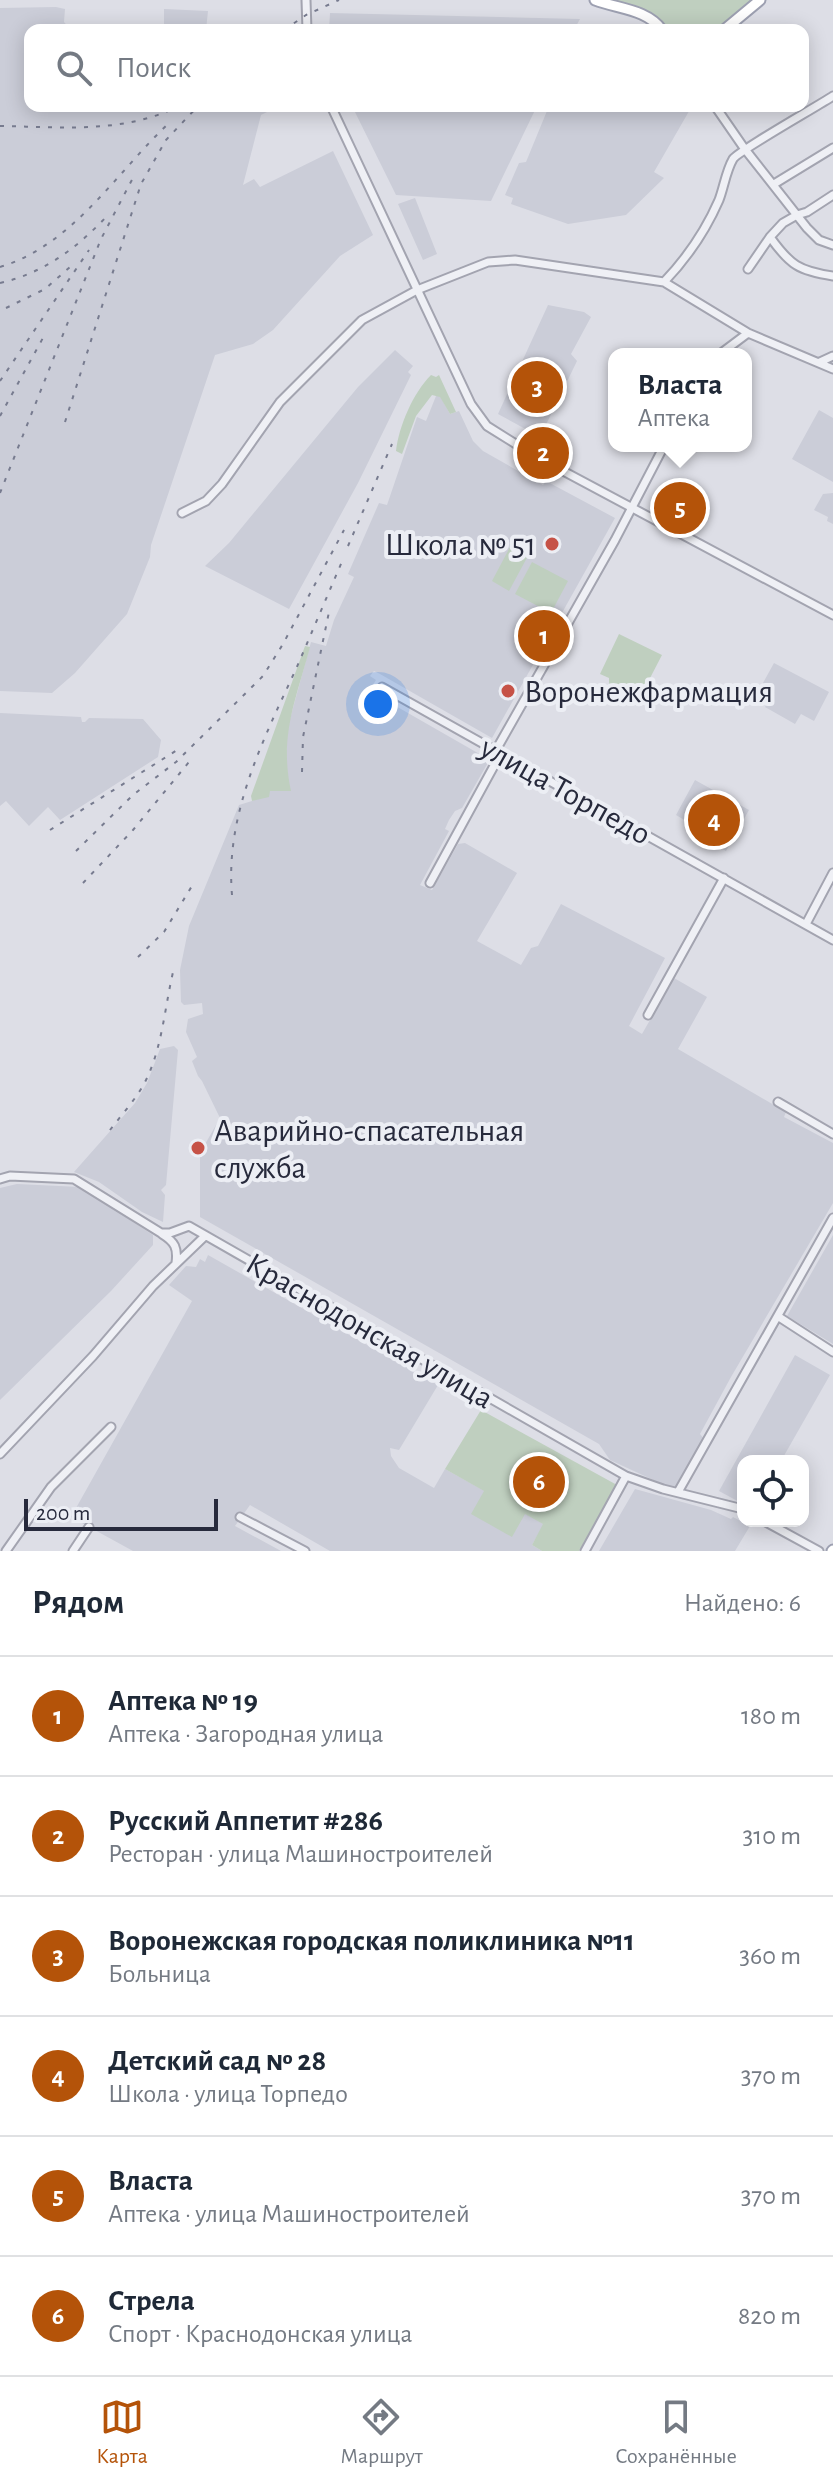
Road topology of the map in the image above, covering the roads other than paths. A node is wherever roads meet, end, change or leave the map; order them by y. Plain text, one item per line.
1 (306, 0) edge
2 (595, 0) edge
3 (760, 0) edge
4 (307, 24) edge
5 (656, 24) edge
6 (731, 24) edge
7 (833, 96) edge
8 (809, 111) edge
9 (334, 112) edge
10 (719, 112) edge
11 (807, 112) edge
12 (744, 148) junction
13 (833, 148) edge
14 (774, 184) junction
15 (833, 195) edge
16 (797, 215) junction
17 (770, 237) junction
18 (833, 245) edge
19 (748, 269) dead end
20 (833, 276) edge
21 (664, 282) junction
22 (417, 290) junction
23 (748, 333) junction
24 (728, 348) edge
25 (833, 356) edge
26 (820, 362) junction
27 (833, 369) edge
28 (661, 452) edge
29 (632, 506) junction
30 (182, 513) dead end
31 (833, 615) edge
32 (382, 687) dead end
33 (499, 751) junction
34 (833, 873) edge
35 (724, 878) junction
36 (430, 883) dead end
37 (806, 924) junction
38 (833, 940) edge
39 (648, 1015) dead end
40 (778, 1102) dead end
41 (833, 1134) edge
42 (0, 1179) edge
43 (833, 1218) edge
44 (161, 1233) junction
45 (205, 1236) junction
46 (176, 1265) junction
47 (779, 1317) junction
48 (833, 1352) edge
49 (111, 1427) dead end
50 (0, 1454) edge
51 (626, 1476) junction
52 (678, 1492) junction
53 (737, 1507) edge
54 (240, 1517) dead end
55 (89, 1527) dead end
56 (775, 1527) edge
57 (5, 1549) edge
58 (73, 1551) edge
59 (305, 1551) edge
60 (585, 1551) edge
61 (819, 1551) edge

1 - 4 street
2 - 5 main road
3 - 6 main road
7 - 8 street
9 - 22 street
10 - 12 street
11 - 12 street
12 - 14 street
12 - 21 street
13 - 14 street
14 - 16 street
15 - 16 street
16 - 17 street
16 - 18 street
17 - 19 street
17 - 20 street
21 - 22 street
21 - 23 street
22 - 29 street
22 - 30 street
23 - 24 street
23 - 26 street
25 - 26 street
26 - 27 street
28 - 29 street
29 - 31 street
29 - 33 street
32 - 33 street, улица Торпедо
33 - 35 street, улица Торпедо
33 - 36 street
34 - 37 street
35 - 37 street, улица Торпедо
35 - 39 street
37 - 38 street, улица Торпедо
40 - 41 street
42 - 44 street
43 - 47 street
44 - 45 street, Краснодонская улица
44 - 46 street
45 - 46 street
45 - 51 street, Краснодонская улица
46 - 50 street
47 - 48 street
47 - 52 street
49 - 57 street
51 - 52 street, Краснодонская улица
51 - 60 street
52 - 53 street, Краснодонская улица
54 - 59 street
55 - 58 street
56 - 61 street

